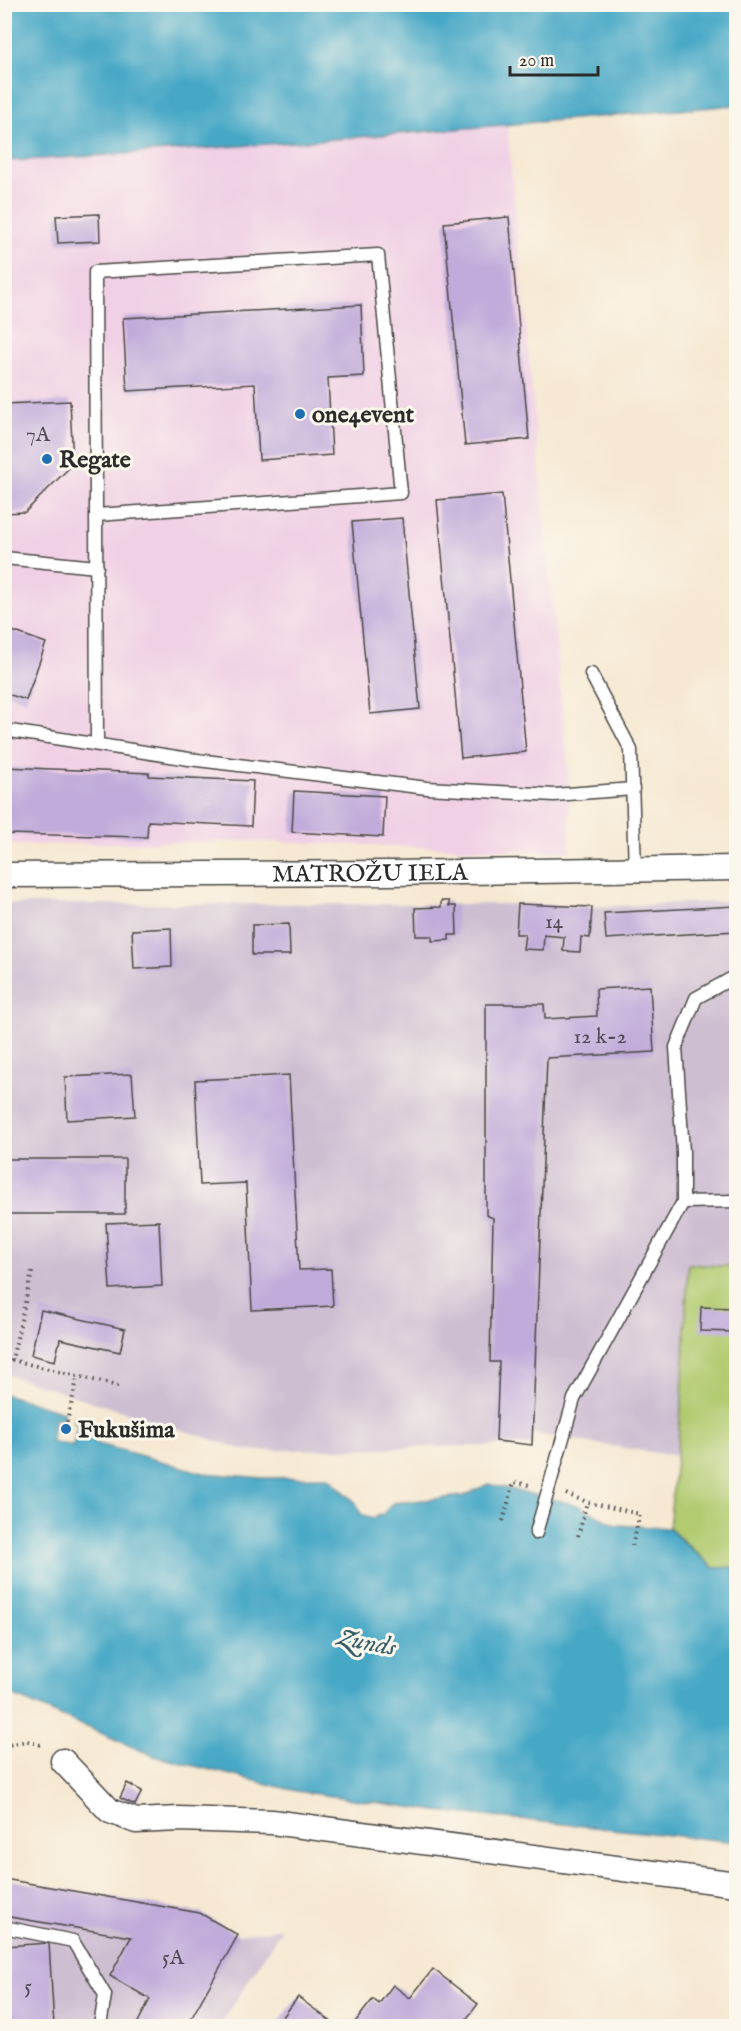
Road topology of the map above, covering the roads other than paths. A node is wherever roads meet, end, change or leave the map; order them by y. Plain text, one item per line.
1 (97, 515) junction
2 (4, 558) edge
3 (97, 567) junction
4 (591, 675) dead end
5 (4, 730) edge
6 (97, 744) junction
7 (633, 789) junction
8 (736, 868) edge
9 (635, 870) junction
10 (4, 875) edge
11 (736, 976) edge
12 (736, 1201) edge
13 (683, 1202) junction
14 (536, 1533) dead end
15 (63, 1761) road end
16 (736, 1884) edge
17 (4, 1927) edge
18 (100, 2026) edge

1 - 1 lane
1 - 3 lane
2 - 3 lane
3 - 6 lane
4 - 7 lane
5 - 6 lane
6 - 7 lane
7 - 9 lane
8 - 9 street, MATROŽU IELA
9 - 10 street, MATROŽU IELA
11 - 13 lane
12 - 13 lane
13 - 14 lane
15 - 16 street
17 - 18 lane

